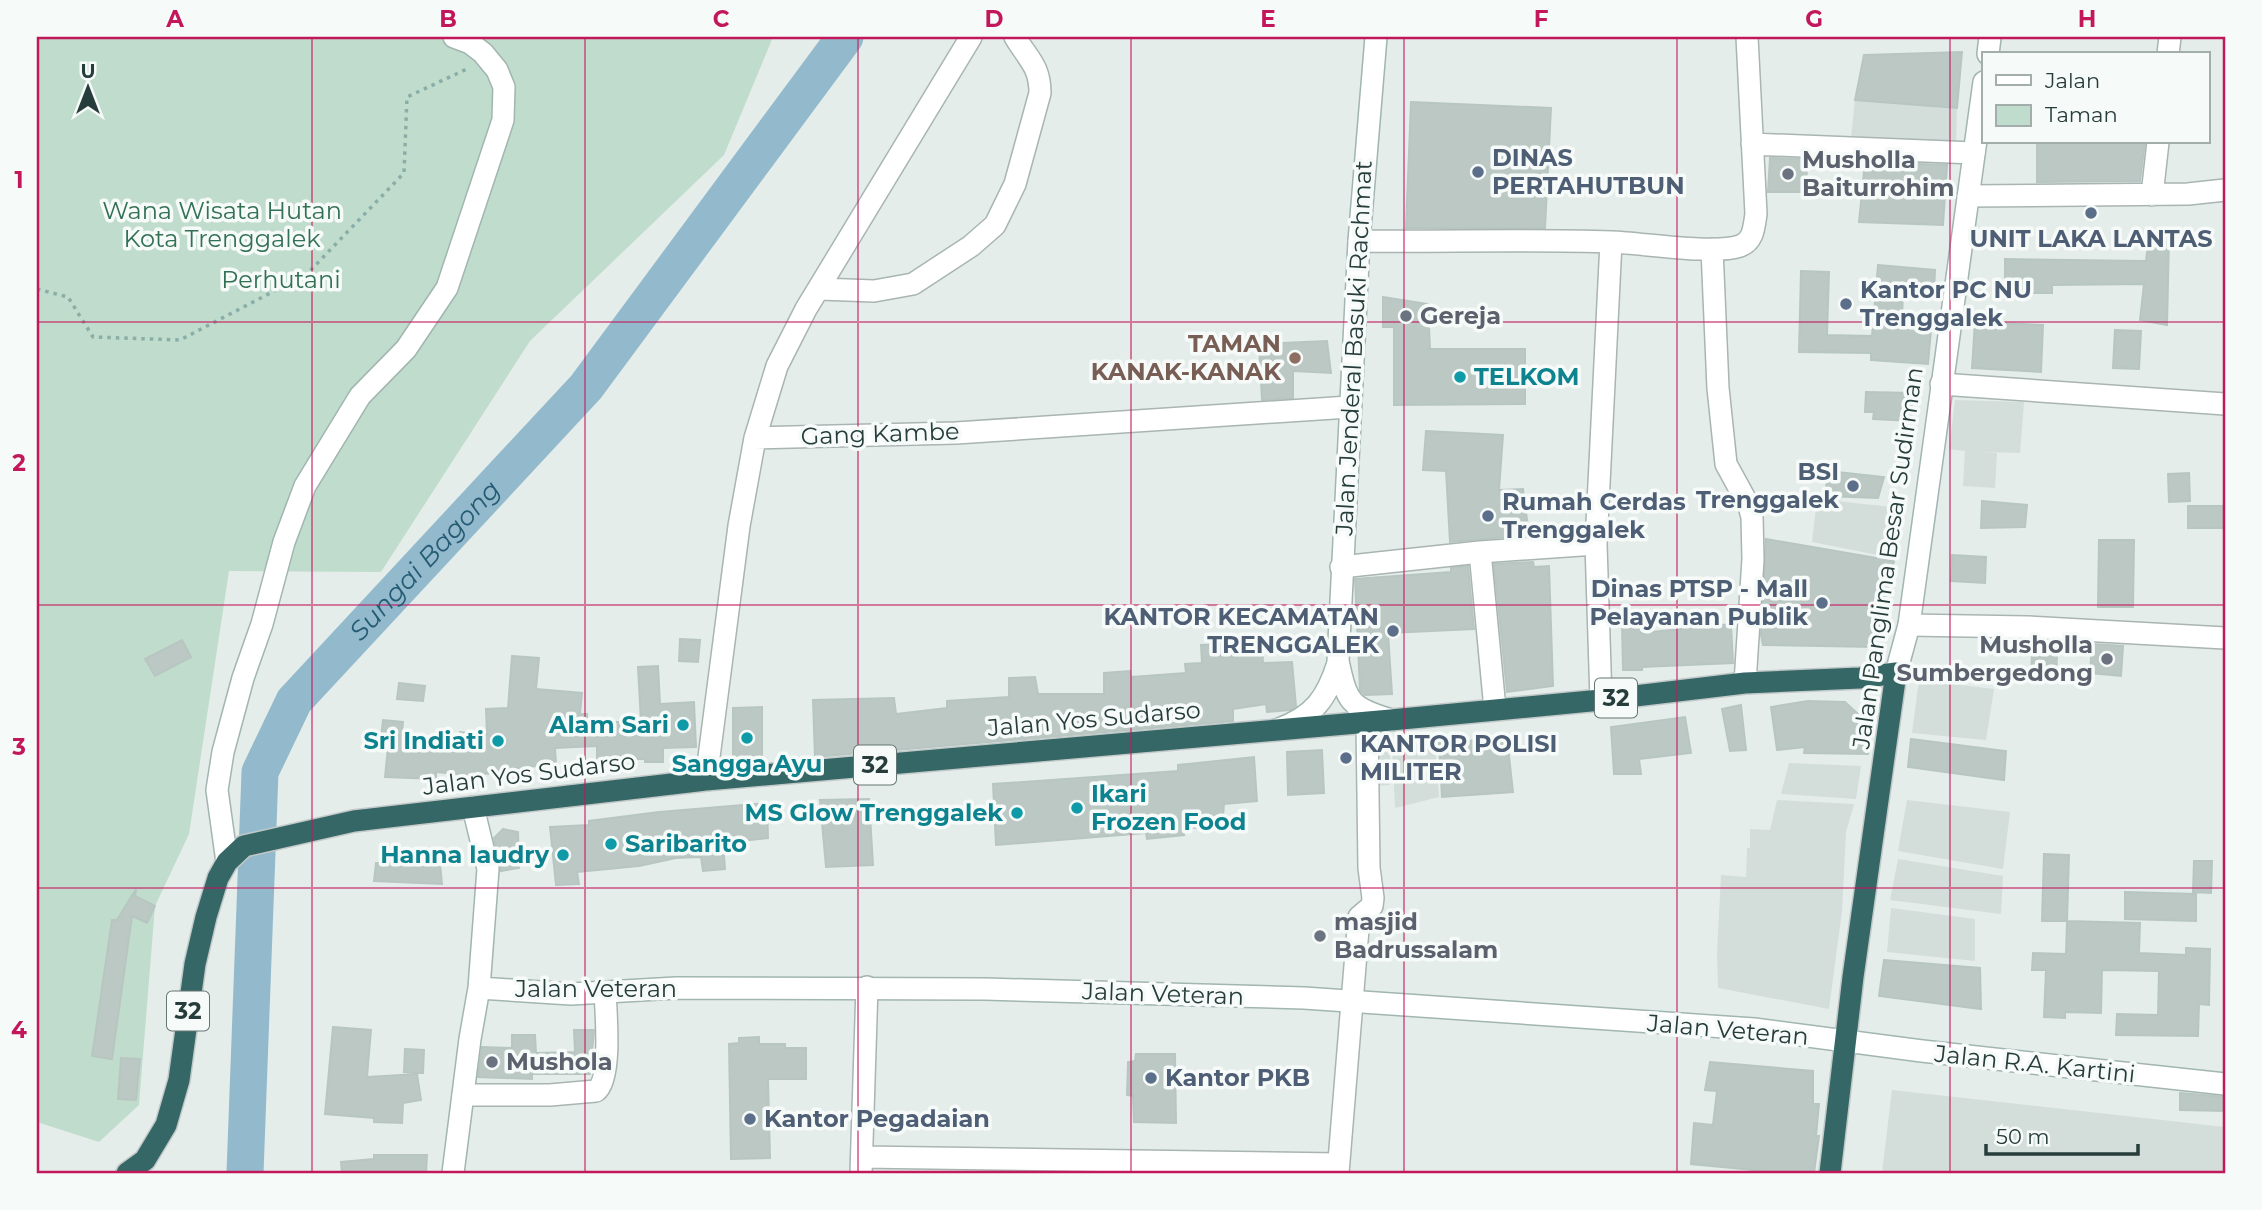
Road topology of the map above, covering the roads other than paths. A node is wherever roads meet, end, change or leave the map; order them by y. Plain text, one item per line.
1 (454, 37) edge
2 (971, 37) edge
3 (1016, 37) edge
4 (1376, 37) edge
5 (1747, 37) edge
6 (1982, 96) edge
7 (1752, 144) junction
8 (2158, 144) edge
9 (1974, 153) junction
10 (2225, 190) edge
11 (2152, 194) junction
12 (1968, 196) junction
13 (1359, 241) junction
14 (1611, 242) junction
15 (1712, 249) junction
16 (820, 289) junction
17 (1941, 384) junction
18 (2225, 404) edge
19 (1349, 407) junction
20 (755, 438) junction
21 (1596, 544) junction
22 (1480, 552) junction
23 (1341, 567) junction
24 (1909, 625) junction
25 (2225, 638) edge
26 (1338, 661) junction
27 (1896, 673) junction
28 (1841, 677) junction
29 (1745, 683) junction
30 (1601, 700) junction
31 (1495, 709) junction
32 (1892, 713) junction
33 (1391, 720) junction
34 (1367, 722) junction
35 (1278, 729) junction
36 (706, 780) junction
37 (473, 807) junction
38 (227, 862) junction
39 (867, 987) junction
40 (479, 988) junction
41 (605, 992) junction
42 (1352, 1003) junction
43 (1845, 1041) junction
44 (2225, 1084) edge
45 (463, 1095) junction
46 (861, 1165) edge
47 (1338, 1168) edge
48 (127, 1173) edge
49 (453, 1173) edge
50 (1830, 1173) edge

1 - 38 street
2 - 16 street
3 - 16 street
4 - 13 street, Jalan Jenderal Basuki Rachmat
5 - 7 street
6 - 9 street, Jalan Panglima Besar Sudirman
7 - 9 street
7 - 15 street
8 - 11 street
9 - 12 street, Jalan Panglima Besar Sudirman
10 - 11 street
11 - 12 street
12 - 17 street, Jalan Panglima Besar Sudirman
13 - 14 street
13 - 19 street, Jalan Jenderal Basuki Rachmat
14 - 15 street
14 - 21 street
15 - 29 street
16 - 20 street
17 - 18 street
17 - 24 street, Jalan Panglima Besar Sudirman
19 - 20 street, Gang Kambe
19 - 23 street, Jalan Jenderal Basuki Rachmat
20 - 36 street
21 - 22 street
21 - 30 street
22 - 23 street
22 - 31 street
23 - 26 street, Jalan Jenderal Basuki Rachmat
24 - 25 street
24 - 27 street, Jalan Panglima Besar Sudirman
26 - 33 street
26 - 35 street
27 - 28 highway, 32
27 - 32 highway, Jalan Panglima Besar Sudirman
28 - 29 highway, Jalan Yos Sudarso / 32
28 - 32 highway, 32
29 - 30 highway, Jalan Yos Sudarso / 32
30 - 31 highway, Jalan Yos Sudarso / 32
31 - 33 highway, Jalan Yos Sudarso / 32
32 - 43 highway, Jalan Panglima Besar Sudirman
33 - 34 highway, Jalan Yos Sudarso / 32
34 - 35 highway, Jalan Yos Sudarso / 32
34 - 42 street
35 - 36 highway, Jalan Yos Sudarso / 32
36 - 37 highway, Jalan Yos Sudarso / 32
37 - 38 highway, Jalan Yos Sudarso / 32
37 - 40 street
38 - 48 highway, 32
39 - 41 street, Jalan Veteran
39 - 42 street, Jalan Veteran
39 - 46 street
40 - 41 street, Jalan Veteran
40 - 45 street
41 - 45 street
42 - 43 street, Jalan Veteran
42 - 47 street
43 - 44 street, Jalan R.A. Kartini
43 - 50 highway, Jalan Panglima Besar Sudirman
45 - 49 street
46 - 47 street

